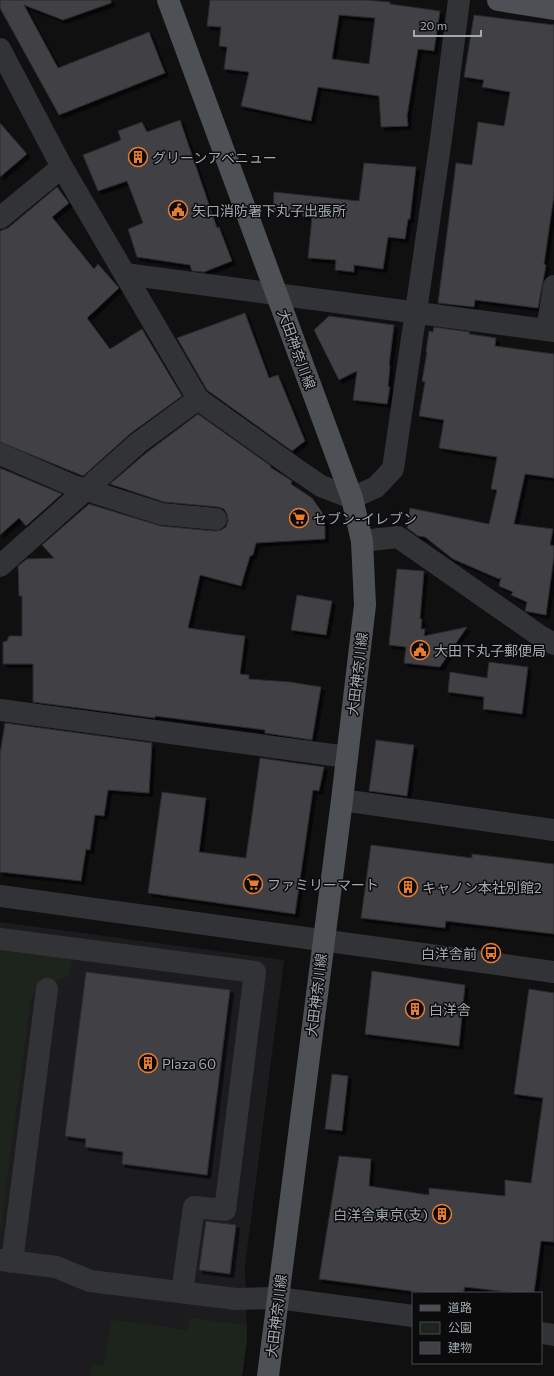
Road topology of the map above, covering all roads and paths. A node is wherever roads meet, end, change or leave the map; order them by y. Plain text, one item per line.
1 (168, 0) edge
2 (459, 0) edge
3 (498, 0) edge
4 (554, 9) edge
5 (0, 49) edge
6 (62, 167) junction
7 (0, 218) edge
8 (125, 274) junction
9 (554, 286) edge
10 (277, 295) junction
11 (416, 311) junction
12 (550, 331) edge
13 (198, 399) junction
14 (0, 454) edge
15 (85, 489) junction
16 (352, 498) junction
17 (216, 519) dead end
18 (362, 541) junction
19 (0, 566) edge
20 (553, 640) edge
21 (0, 710) edge
22 (347, 757) junction
23 (342, 800) junction
24 (554, 830) edge
25 (0, 896) edge
26 (0, 939) edge
27 (323, 939) junction
28 (554, 972) edge
29 (47, 989) dead end
30 (6, 1261) edge
31 (182, 1292) junction
32 (278, 1298) junction
33 (412, 1316) edge
34 (542, 1333) edge
35 (554, 1335) edge
36 (268, 1376) edge

1 - 10 main road, 大田神奈川線
2 - 11 street
3 - 4 main road
5 - 6 street
6 - 7 street
6 - 8 street
8 - 10 street
8 - 13 street
9 - 12 street
10 - 11 street
10 - 16 main road, 大田神奈川線
11 - 12 street
11 - 16 street
13 - 15 street
13 - 16 street
14 - 15 street
15 - 17 street
15 - 19 street
16 - 18 main road, 大田神奈川線
18 - 20 street
18 - 22 main road, 大田神奈川線
21 - 22 street
22 - 23 main road, 大田神奈川線
23 - 24 street
23 - 27 main road, 大田神奈川線
25 - 27 street
26 - 31 street
27 - 28 street
27 - 32 main road, 大田神奈川線
29 - 30 street
30 - 31 street
31 - 32 street
32 - 33 street
32 - 36 main road, 大田神奈川線
34 - 35 street

